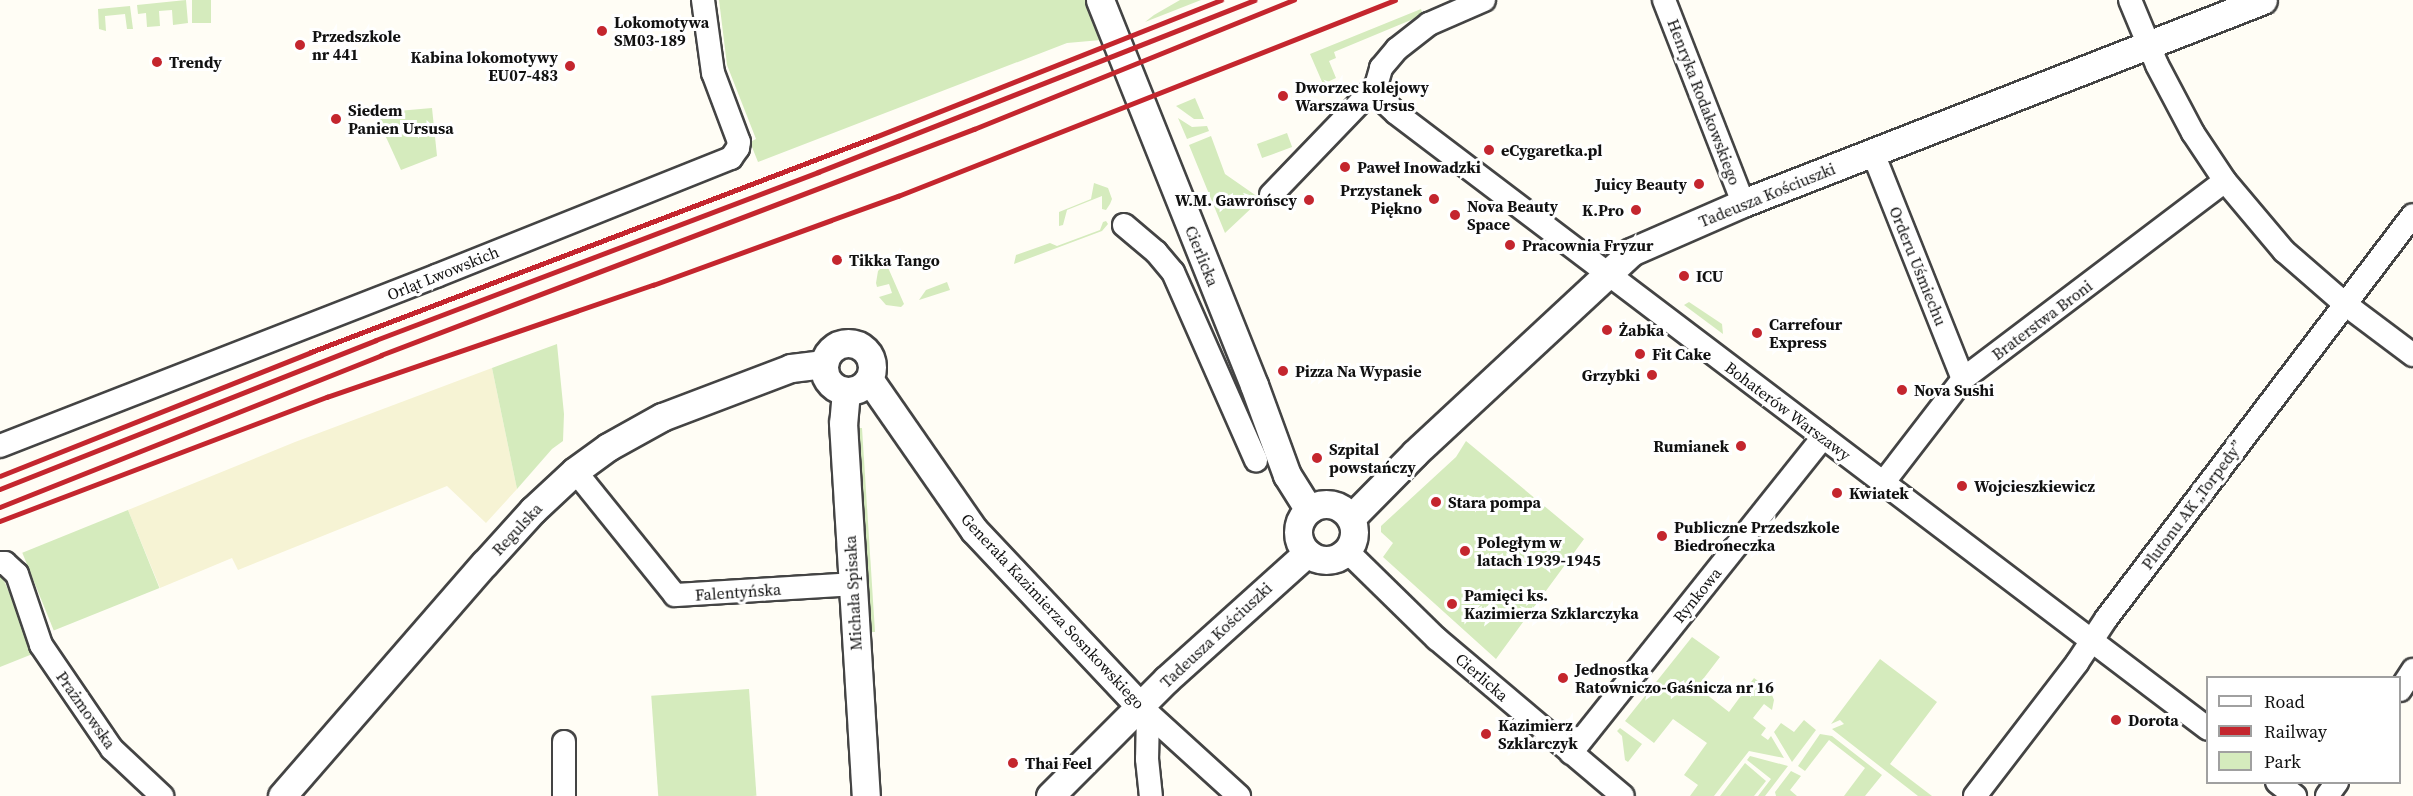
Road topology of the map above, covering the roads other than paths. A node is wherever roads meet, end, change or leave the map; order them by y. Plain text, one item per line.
1 (703, 0) edge
2 (1100, 0) edge
3 (1484, 0) edge
4 (1664, 0) edge
5 (2130, 0) edge
6 (2264, 0) edge
7 (2147, 45) junction
8 (1376, 86) junction
9 (1873, 153) junction
10 (2224, 181) junction
11 (1271, 195) dead end
12 (1743, 203) junction
13 (2413, 216) edge
14 (1124, 225) dead end
15 (1607, 274) junction
16 (2345, 304) junction
17 (2413, 355) edge
18 (824, 364) junction
19 (1963, 379) junction
20 (857, 385) junction
21 (1822, 437) junction
22 (0, 446) edge
23 (1256, 460) dead end
24 (575, 471) junction
25 (1882, 483) junction
26 (1309, 510) junction
27 (1351, 518) junction
28 (1347, 551) junction
29 (1307, 553) junction
30 (0, 563) edge
31 (853, 584) junction
32 (2091, 641) junction
33 (2413, 670) edge
34 (2401, 688) edge
35 (1144, 710) junction
36 (2206, 727) edge
37 (564, 742) dead end
38 (1571, 753) junction
39 (2278, 784) edge
40 (2336, 784) edge
41 (162, 796) edge
42 (282, 796) edge
43 (564, 796) edge
44 (866, 796) edge
45 (1050, 796) edge
46 (1151, 796) edge
47 (1239, 796) edge
48 (1623, 796) edge
49 (1975, 796) edge
50 (2295, 796) edge
51 (2327, 796) edge

1 - 22 street, Orląt Lwowskich
2 - 26 street, Cierlicka
3 - 8 street
4 - 12 street, Henryka Rodakowskiego
5 - 7 street
6 - 7 street, Tadeusza Kościuszki
7 - 9 street, Tadeusza Kościuszki
7 - 10 street
8 - 11 street
8 - 15 street, Bohaterów Warszawy
9 - 12 street, Tadeusza Kościuszki
9 - 19 street, Orderu Uśmiechu
10 - 16 street
10 - 19 street, Braterstwa Broni
12 - 15 street, Tadeusza Kościuszki
13 - 16 street, Plutonu AK „Torpedy”
14 - 23 street
15 - 21 street, Bohaterów Warszawy
15 - 27 street, Tadeusza Kościuszki
16 - 17 street
16 - 32 street, Plutonu AK „Torpedy”
18 - 20 street
18 - 20 street
18 - 24 street, Regulska
19 - 25 street, Braterstwa Broni
20 - 31 street, Michała Spisaka
20 - 35 street, Generała Kazimierza Sosnkowskiego
21 - 25 street, Bohaterów Warszawy
21 - 38 street, Rynkowa
24 - 31 street, Falentyńska
24 - 42 street, Regulska
25 - 32 street, Bohaterów Warszawy
26 - 27 street
26 - 29 street
27 - 28 street
28 - 29 street
28 - 38 street, Cierlicka
29 - 35 street, Tadeusza Kościuszki
30 - 41 street, Prażmowska
31 - 44 street, Michała Spisaka
32 - 36 street, Bohaterów Warszawy
32 - 49 street, Plutonu AK „Torpedy”
33 - 34 street
35 - 45 street, Tadeusza Kościuszki
35 - 46 street
35 - 47 street, Generała Kazimierza Sosnkowskiego
37 - 43 street
38 - 48 street, Cierlicka
39 - 50 street
40 - 51 street

